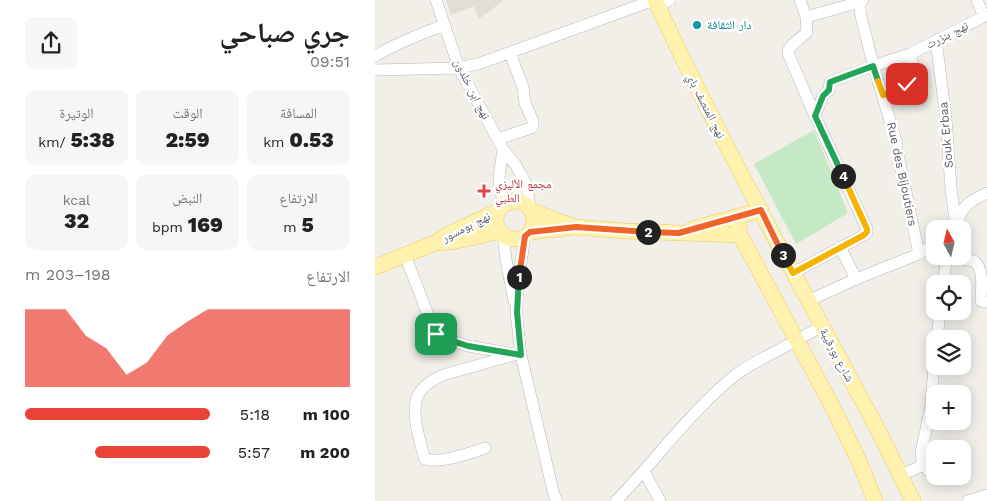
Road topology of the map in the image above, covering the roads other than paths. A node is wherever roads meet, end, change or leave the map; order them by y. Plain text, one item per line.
1 (436, 0) edge
2 (800, 0) edge
3 (977, 0) edge
4 (659, 2) edge
5 (858, 2) edge
6 (985, 16) edge
7 (806, 17) junction
8 (444, 25) junction
9 (936, 40) junction
10 (510, 53) junction
11 (910, 54) junction
12 (375, 56) edge
13 (873, 66) junction
14 (459, 68) junction
15 (375, 70) edge
16 (883, 95) junction
17 (815, 116) junction
18 (501, 144) junction
19 (985, 194) edge
20 (500, 208) junction
21 (531, 209) junction
22 (761, 210) junction
23 (737, 216) junction
24 (956, 220) edge
25 (958, 220) edge
26 (576, 227) junction
27 (501, 233) junction
28 (679, 233) junction
29 (527, 234) junction
30 (740, 235) junction
31 (435, 243) junction
32 (840, 247) junction
33 (926, 250) edge
34 (919, 254) junction
35 (405, 255) junction
36 (971, 261) edge
37 (375, 267) edge
38 (793, 273) junction
39 (856, 280) junction
40 (808, 301) junction
41 (987, 302) edge
42 (517, 312) junction
43 (822, 326) junction
44 (796, 340) junction
45 (518, 355) junction
46 (933, 375) edge
47 (485, 448) dead end
48 (923, 465) junction
49 (926, 468) edge
50 (644, 471) junction
51 (901, 476) junction
52 (987, 495) edge
53 (554, 499) edge
54 (616, 501) edge
55 (660, 501) edge
56 (875, 501) edge
57 (913, 501) edge
58 (969, 501) edge

1 - 8 street, نهج ابن خلدون
2 - 7 street
3 - 6 street
4 - 10 street
4 - 22 main road, نهج المنصف باي
5 - 7 street
5 - 13 street, Rue des Bijoutiers
6 - 9 street, نهج بنزرت
7 - 17 street
8 - 12 street
8 - 14 street, نهج ابن خلدون
9 - 11 street, نهج بنزرت
9 - 24 street, Souk Erbaa
10 - 14 street
10 - 18 street
11 - 13 street, نهج بنزرت
11 - 16 street
13 - 16 street, Rue des Bijoutiers
13 - 17 street, نهج بنزرت
14 - 15 street
14 - 18 street, نهج ابن خلدون
16 - 34 street, Rue des Bijoutiers
17 - 32 street
18 - 20 street
18 - 21 street, نهج ابن خلدون
19 - 25 street
20 - 21 main road, نهج بومسور
20 - 27 main road, نهج بومسور
20 - 31 main road, نهج بومسور
21 - 26 main road, نهج بومسور
21 - 29 main road
22 - 23 main road, نهج بومسور
22 - 38 main road, شارع بورقيبة
23 - 28 main road, نهج بومسور
23 - 30 main road
26 - 28 main road, نهج بومسور
26 - 29 main road, نهج بومسور
27 - 29 main road, نهج بومسور
27 - 31 main road, نهج بومسور
27 - 42 street
28 - 30 main road, نهج بومسور
29 - 42 street
30 - 44 main road
31 - 35 main road, نهج بومسور
32 - 38 street
32 - 39 street
33 - 34 street
34 - 39 street
35 - 37 main road, نهج بومسور
35 - 45 street
36 - 41 street
38 - 40 main road, شارع بورقيبة
39 - 40 street
40 - 43 main road, شارع بورقيبة
42 - 45 street
43 - 44 street
43 - 51 main road, شارع بورقيبة
44 - 50 street
44 - 56 main road
45 - 47 street
45 - 53 street
46 - 48 street
48 - 49 street
48 - 51 street
50 - 54 street
50 - 55 street
51 - 57 main road, شارع بورقيبة
52 - 58 street

